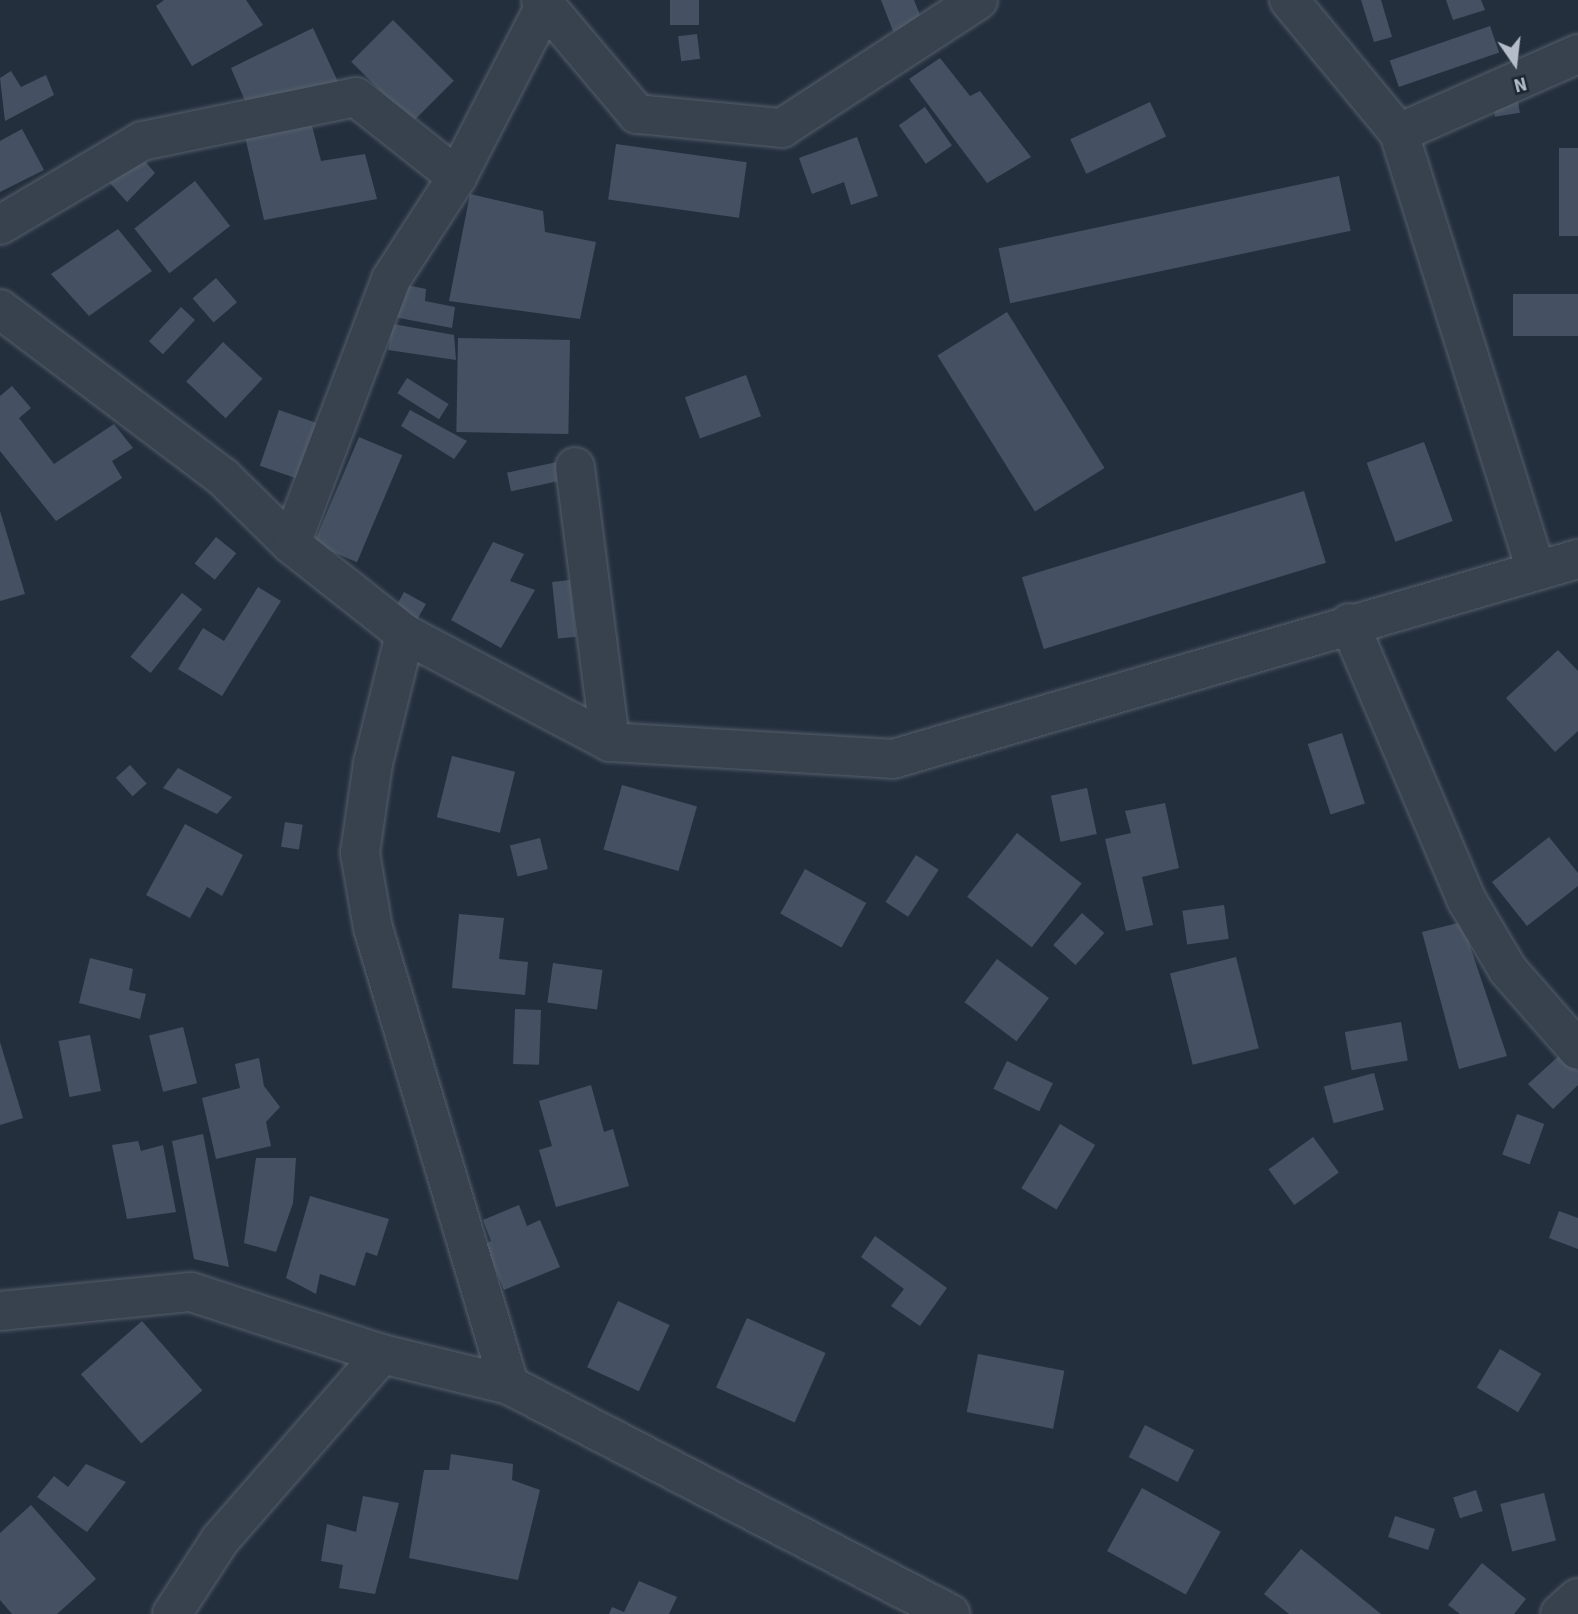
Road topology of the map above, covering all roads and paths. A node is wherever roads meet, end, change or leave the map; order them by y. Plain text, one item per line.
1 (978, 0) edge
2 (1289, 0) edge
3 (542, 5) edge
4 (1578, 54) edge
5 (1399, 133) junction
6 (457, 177) junction
7 (0, 225) edge
8 (0, 309) edge
9 (575, 467) dead end
10 (292, 544) junction
11 (1578, 559) edge
12 (1536, 570) junction
13 (1349, 623) junction
14 (405, 634) junction
15 (610, 742) junction
16 (1578, 1050) edge
17 (0, 1311) edge
18 (382, 1354) junction
19 (509, 1385) junction
20 (1578, 1598) edge
21 (172, 1614) edge
22 (950, 1614) edge
23 (1560, 1614) edge

1 - 3 street
2 - 5 street
3 - 6 street
4 - 5 street
5 - 12 street
6 - 7 street
6 - 10 street
8 - 10 street
9 - 15 street
10 - 14 street
11 - 12 street
12 - 13 street
13 - 15 street
13 - 16 street
14 - 15 street
14 - 19 street
17 - 18 street
18 - 19 street
18 - 21 street
19 - 22 street
20 - 23 street

